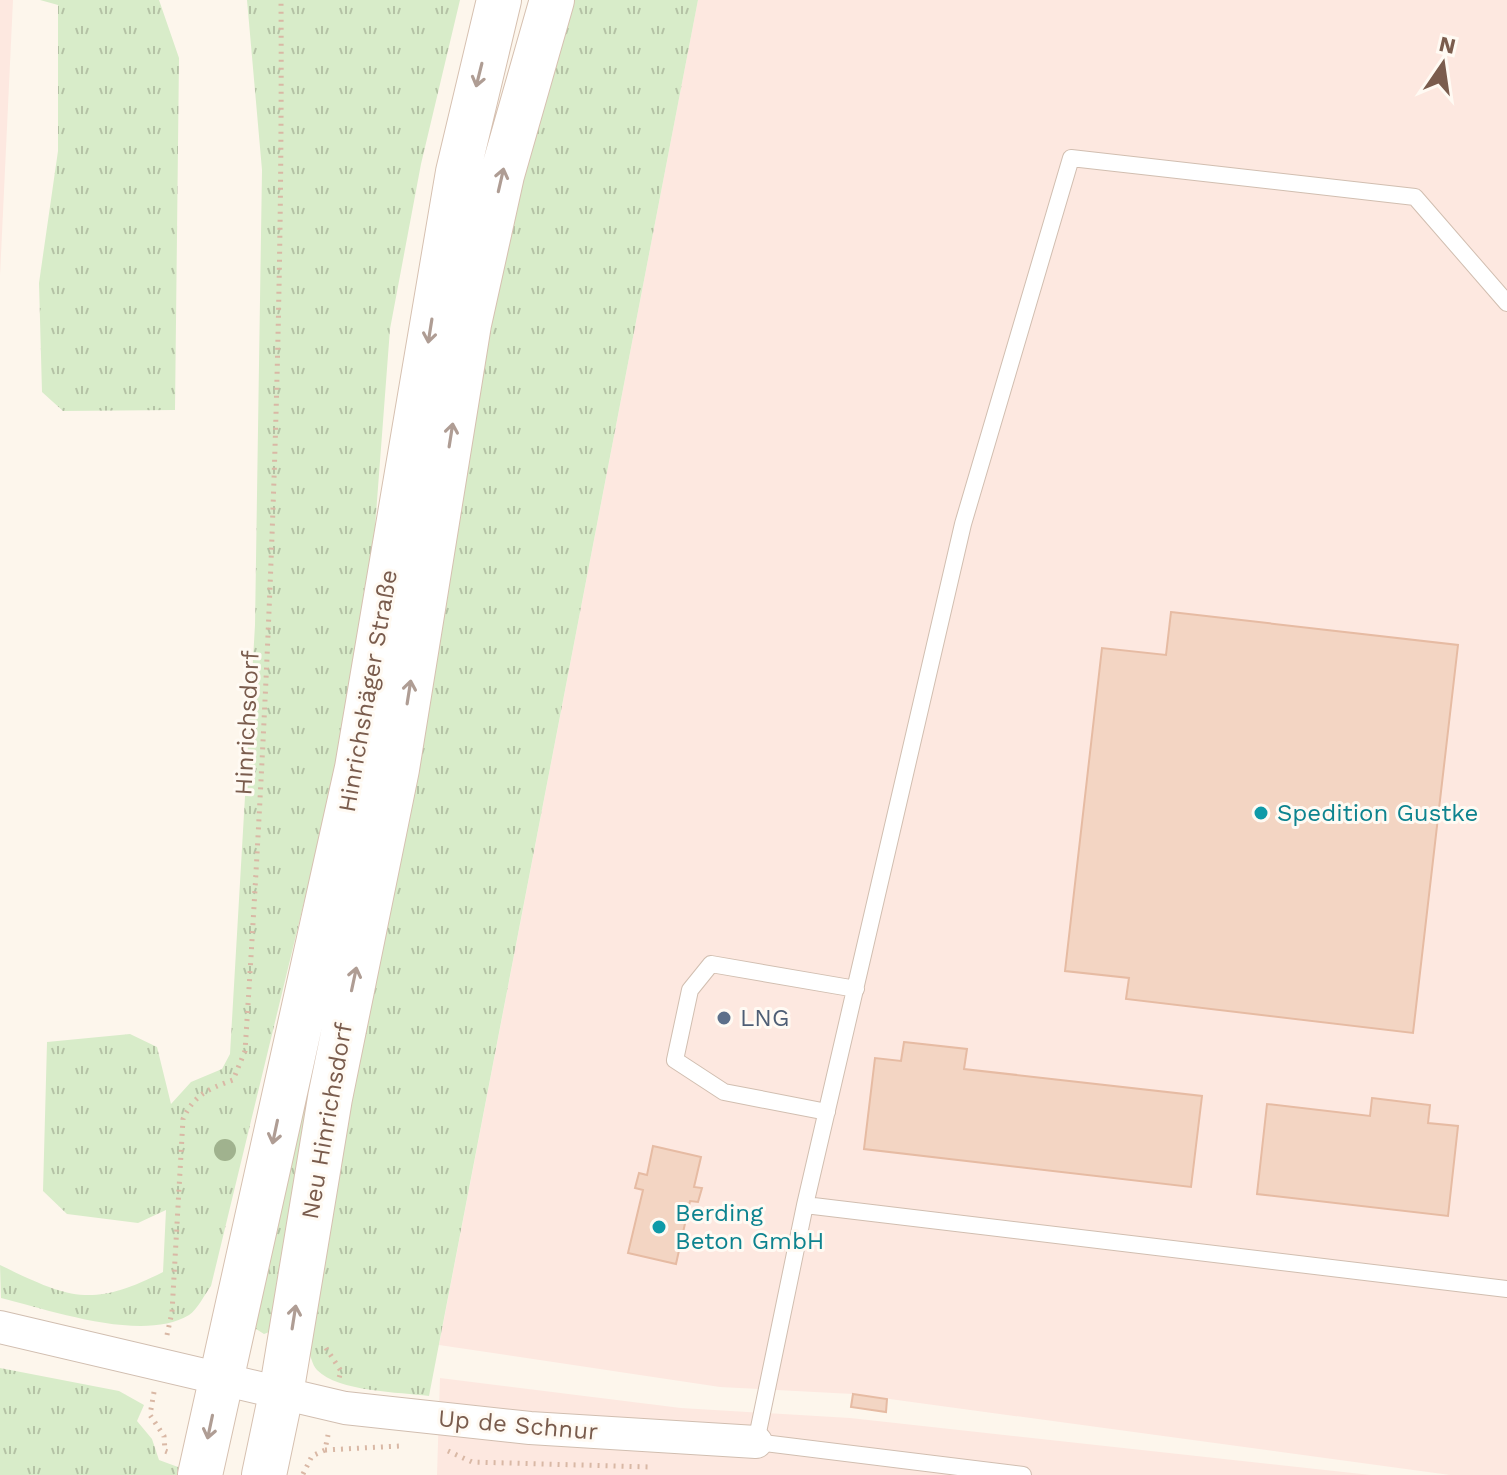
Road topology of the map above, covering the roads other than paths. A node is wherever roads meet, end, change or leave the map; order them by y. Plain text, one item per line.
1 (499, 0) edge
2 (552, 0) edge
3 (1507, 303) edge
4 (397, 769) joint
5 (856, 989) junction
6 (827, 1112) junction
7 (805, 1205) junction
8 (1507, 1289) edge
9 (0, 1327) edge
10 (220, 1379) junction
11 (281, 1394) junction
12 (756, 1442) junction
13 (200, 1475) edge
14 (264, 1475) edge
15 (1023, 1475) edge

1 -> 10 main road, Hinrichshäger Straße
4 -> 2 main road, Hinrichshäger Straße
3 - 5 lane
11 -> 4 main road, Neu Hinrichsdorf
5 - 6 lane
5 - 6 lane
6 - 7 lane
7 - 8 lane
7 - 12 lane
9 - 10 street, Up de Schnur
10 - 11 street, Up de Schnur
10 -> 13 main road
11 - 12 street, Up de Schnur
11 - 14 main road, Neu Hinrichsdorf
12 - 15 lane

